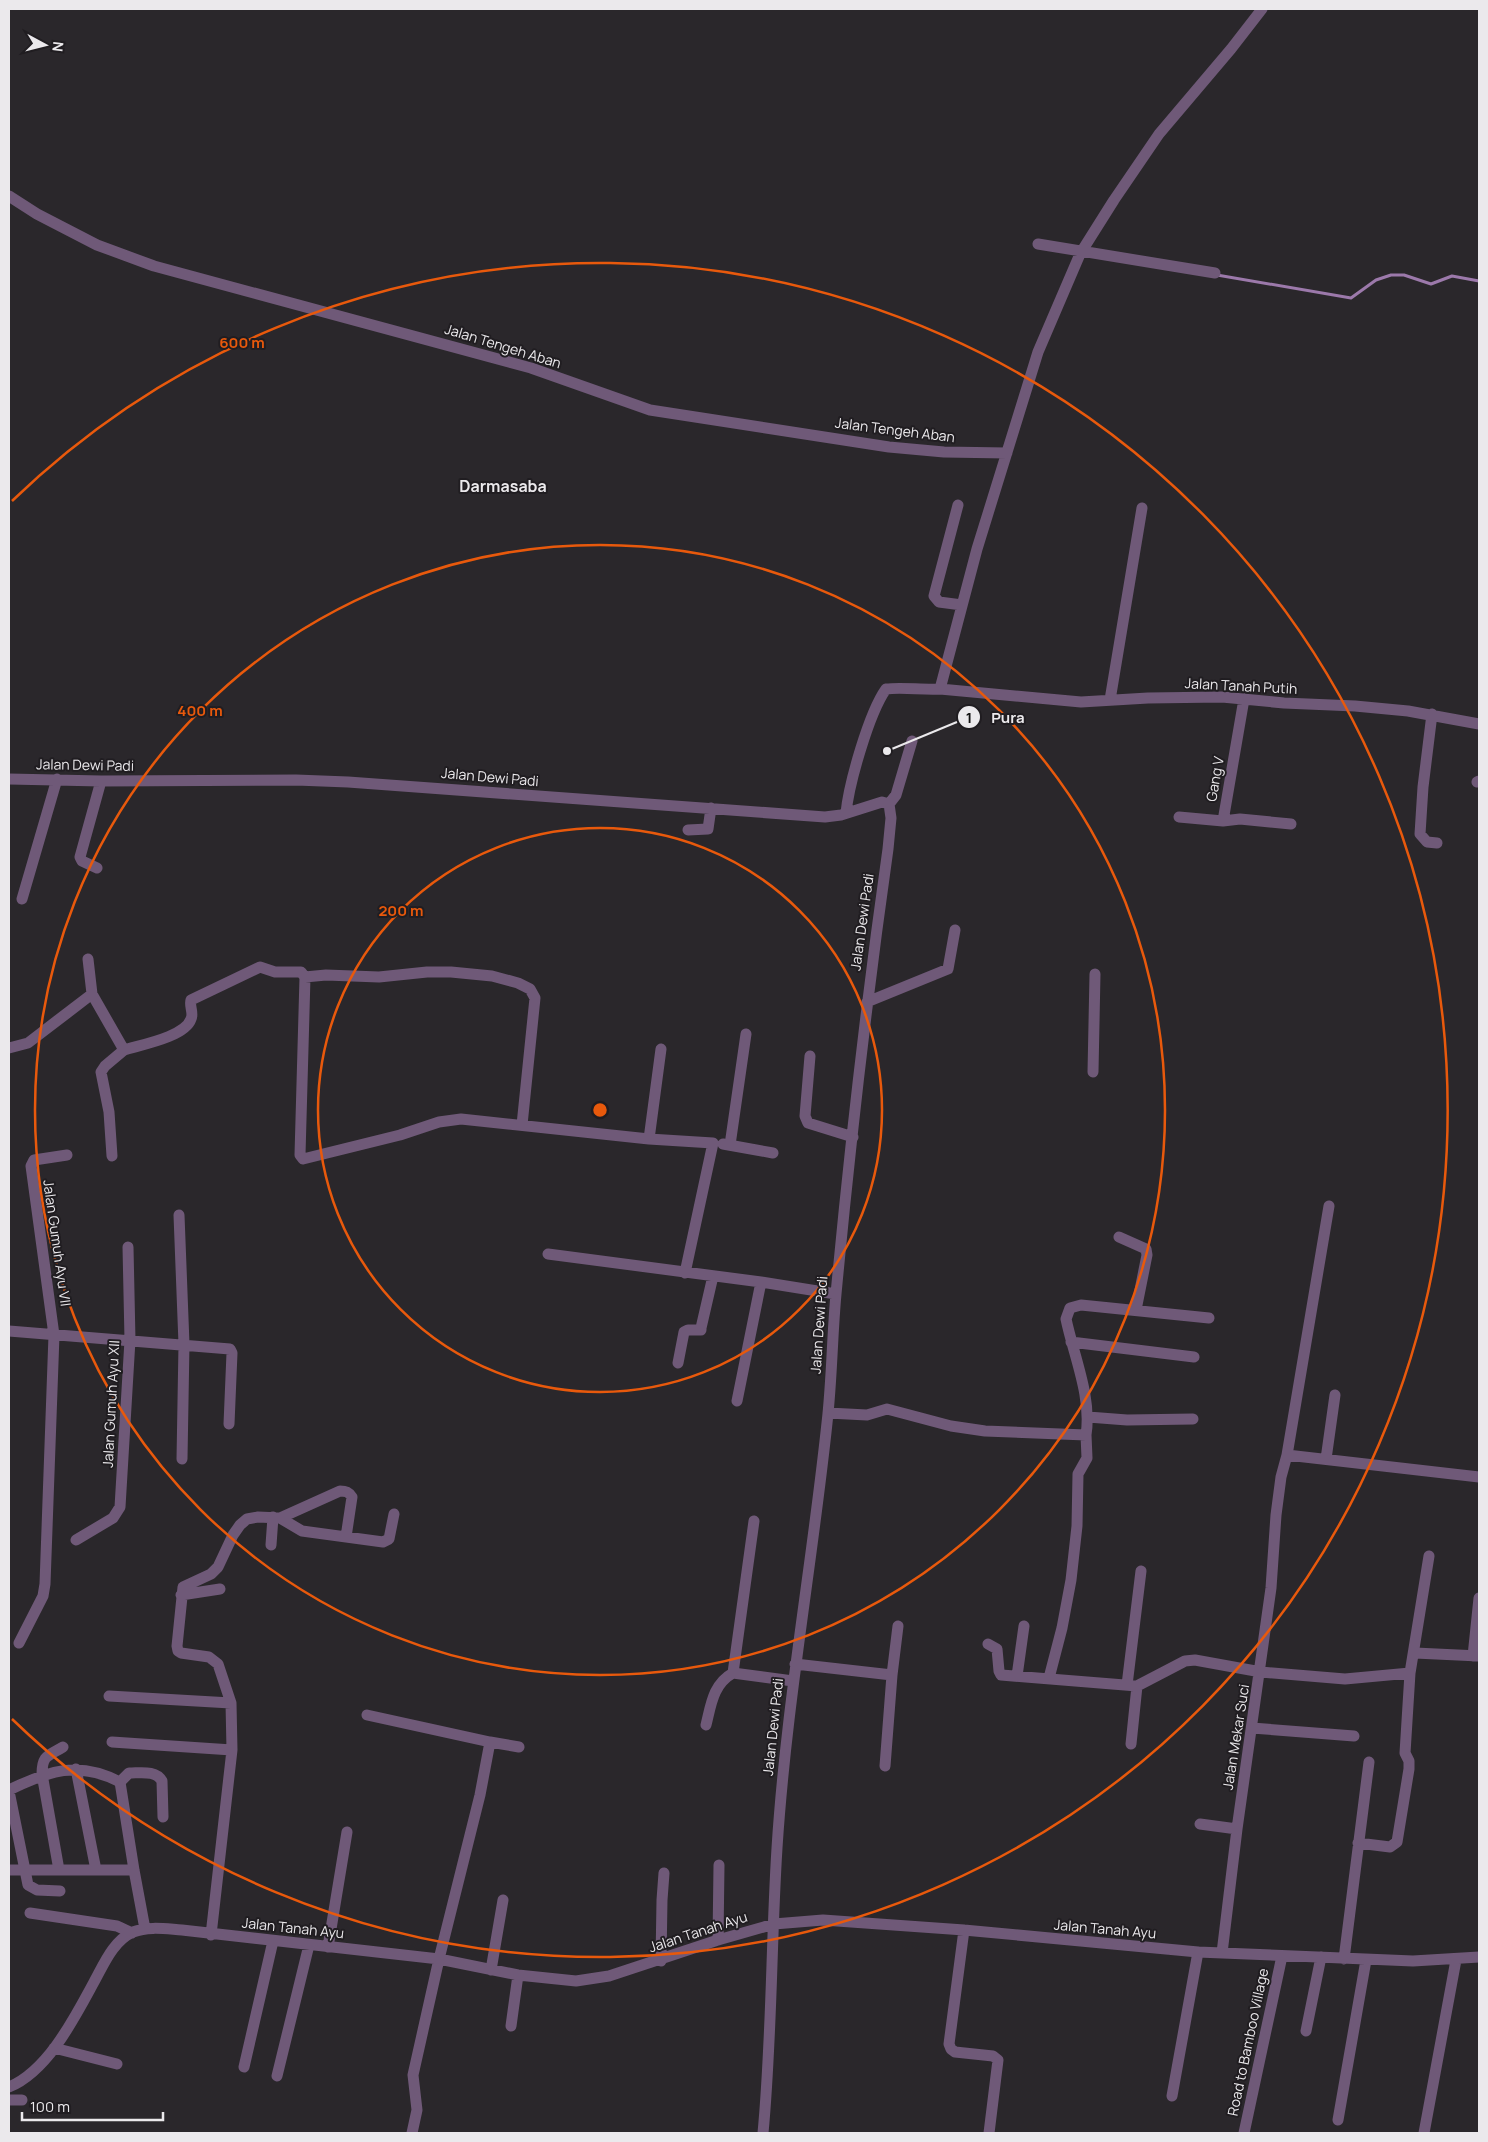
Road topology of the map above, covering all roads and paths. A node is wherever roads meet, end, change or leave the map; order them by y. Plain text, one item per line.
1 (1262, 9) edge
2 (9, 196) edge
3 (1038, 244) dead end
4 (1079, 256) junction
5 (1216, 273) dead end
6 (1007, 453) junction
7 (958, 505) dead end
8 (1142, 508) dead end
9 (962, 605) junction
10 (940, 690) junction
11 (1244, 698) junction
12 (1110, 700) junction
13 (1432, 714) junction
14 (1479, 724) edge
15 (912, 741) dead end
16 (9, 779) edge
17 (57, 779) junction
18 (101, 781) junction
19 (889, 804) junction
20 (711, 808) junction
21 (846, 813) junction
22 (1179, 817) dead end
23 (1222, 822) junction
24 (1291, 824) dead end
25 (688, 830) dead end
26 (1436, 843) dead end
27 (97, 868) dead end
28 (22, 899) dead end
29 (955, 930) dead end
30 (88, 959) dead end
31 (1095, 974) dead end
32 (305, 977) junction
33 (94, 998) junction
34 (867, 1000) junction
35 (746, 1034) dead end
36 (9, 1048) edge
37 (661, 1049) dead end
38 (124, 1050) junction
39 (810, 1056) dead end
40 (1093, 1072) dead end
41 (522, 1125) junction
42 (853, 1137) junction
43 (649, 1139) junction
44 (713, 1144) junction
45 (730, 1144) junction
46 (773, 1152) dead end
47 (67, 1155) dead end
48 (112, 1156) dead end
49 (1329, 1206) dead end
50 (179, 1215) dead end
51 (1119, 1237) dead end
52 (128, 1247) dead end
53 (548, 1254) dead end
54 (685, 1273) junction
55 (713, 1276) junction
56 (761, 1282) junction
57 (836, 1294) junction
58 (1136, 1310) junction
59 (1208, 1318) dead end
60 (9, 1331) edge
61 (54, 1335) junction
62 (130, 1340) junction
63 (1071, 1342) junction
64 (184, 1344) junction
65 (1194, 1357) dead end
66 (678, 1363) dead end
67 (1334, 1395) dead end
68 (737, 1401) dead end
69 (1088, 1417) junction
70 (828, 1419) junction
71 (1193, 1419) dead end
72 (229, 1424) dead end
73 (1086, 1435) junction
74 (1287, 1454) junction
75 (182, 1459) dead end
76 (1326, 1459) junction
77 (1479, 1477) edge
78 (394, 1514) dead end
79 (277, 1517) junction
80 (754, 1521) dead end
81 (346, 1537) junction
82 (76, 1540) dead end
83 (271, 1545) dead end
84 (1429, 1556) dead end
85 (1141, 1571) dead end
86 (220, 1589) dead end
87 (181, 1595) junction
88 (1479, 1598) edge
89 (898, 1626) dead end
90 (1024, 1626) dead end
91 (19, 1642) dead end
92 (988, 1644) dead end
93 (1415, 1653) junction
94 (1476, 1656) edge
95 (795, 1664) junction
96 (1261, 1672) junction
97 (733, 1673) junction
98 (1410, 1673) junction
99 (892, 1674) junction
100 (1017, 1676) junction
101 (1049, 1678) junction
102 (793, 1681) junction
103 (1132, 1685) junction
104 (108, 1696) dead end
105 (231, 1703) junction
106 (367, 1715) dead end
107 (706, 1725) dead end
108 (1252, 1728) junction
109 (1354, 1736) dead end
110 (112, 1742) dead end
111 (490, 1742) junction
112 (1131, 1744) dead end
113 (63, 1747) dead end
114 (519, 1747) dead end
115 (232, 1750) junction
116 (1369, 1762) dead end
117 (885, 1766) dead end
118 (76, 1770) junction
119 (42, 1774) junction
120 (120, 1782) junction
121 (9, 1790) edge
122 (163, 1817) dead end
123 (1200, 1824) dead end
124 (1237, 1829) junction
125 (348, 1832) dead end
126 (1358, 1843) junction
127 (719, 1865) dead end
128 (9, 1870) edge
129 (24, 1870) junction
130 (59, 1870) junction
131 (96, 1870) junction
132 (134, 1870) junction
133 (664, 1873) dead end
134 (60, 1891) dead end
135 (502, 1900) dead end
136 (30, 1913) dead end
137 (774, 1924) junction
138 (146, 1928) junction
139 (964, 1930) junction
140 (132, 1933) junction
141 (211, 1935) junction
142 (718, 1940) junction
143 (273, 1941) junction
144 (308, 1945) junction
145 (328, 1947) junction
146 (1198, 1952) junction
147 (1222, 1954) junction
148 (1282, 1956) junction
149 (1321, 1957) junction
150 (1479, 1958) edge
151 (439, 1959) junction
152 (1344, 1959) junction
153 (661, 1960) junction
154 (1366, 1960) junction
155 (1456, 1960) junction
156 (491, 1970) junction
157 (518, 1975) junction
158 (511, 2026) dead end
159 (1306, 2031) dead end
160 (54, 2048) junction
161 (117, 2064) dead end
162 (244, 2067) dead end
163 (278, 2076) dead end
164 (9, 2087) edge
165 (1172, 2096) dead end
166 (9, 2100) edge
167 (22, 2100) dead end
168 (1338, 2120) dead end
169 (412, 2133) edge
170 (763, 2133) edge
171 (989, 2133) edge
172 (1244, 2133) edge
173 (1424, 2133) edge

1 - 4 street
2 - 6 street, Jalan Tengeh Aban
3 - 4 street
4 - 5 street
4 - 6 street
6 - 9 street
7 - 9 street
8 - 12 street
9 - 10 street
10 - 12 street, Jalan Tanah Putih
10 - 21 street, Jalan Tanah Putih
11 - 12 street, Jalan Tanah Putih
11 - 13 street, Jalan Tanah Putih
11 - 23 street, Gang V
13 - 14 street, Jalan Tanah Putih
13 - 26 street
15 - 19 street
16 - 17 street, Jalan Dewi Padi
17 - 18 street, Jalan Dewi Padi
17 - 28 street
18 - 20 street, Jalan Dewi Padi
18 - 27 street
19 - 21 street, Jalan Dewi Padi
19 - 34 street, Jalan Dewi Padi
20 - 21 street, Jalan Dewi Padi
20 - 25 street
22 - 23 street, Gang V
23 - 24 street
29 - 34 street
30 - 33 street
31 - 40 street
32 - 38 street
32 - 41 street
32 - 41 street
33 - 36 street
33 - 38 street
34 - 42 street, Jalan Dewi Padi
35 - 45 street
37 - 43 street
38 - 48 street
39 - 42 street
41 - 43 street
42 - 57 street, Jalan Dewi Padi
43 - 44 street
44 - 45 street
44 - 54 street
45 - 46 street
47 - 61 street, Jalan Gumuh Ayu VII
49 - 74 street
50 - 64 street
51 - 58 street
52 - 62 street, Jalan Gumuh Ayu XII
53 - 54 street
54 - 55 street
55 - 56 street
55 - 66 street
56 - 57 street
56 - 68 street
57 - 70 street, Jalan Dewi Padi
58 - 59 street
58 - 63 street
60 - 61 street
61 - 62 street
61 - 91 street
62 - 64 street
62 - 82 street, Jalan Gumuh Ayu XII
63 - 65 street
63 - 69 street
64 - 72 street
64 - 75 street
67 - 76 street
69 - 71 street
69 - 73 street
70 - 73 street
70 - 95 street, Jalan Dewi Padi
73 - 101 street
74 - 76 street
74 - 96 street
76 - 77 street
78 - 81 street
79 - 81 street
79 - 81 street
79 - 83 street
79 - 87 street
80 - 97 street
84 - 93 street
85 - 103 street
86 - 87 street
87 - 105 street
88 - 94 street
89 - 99 street
90 - 100 street
92 - 100 street
93 - 94 street
93 - 98 street
95 - 99 street
95 - 102 street, Jalan Dewi Padi
96 - 98 street, Jalan Mekar Suci
96 - 103 street
96 - 108 street, Jalan Mekar Suci
97 - 102 street
97 - 107 street
98 - 126 street
99 - 117 street
100 - 101 street
101 - 103 street
102 - 137 street, Jalan Dewi Padi
103 - 112 street
104 - 105 street
105 - 115 street
106 - 111 street
108 - 109 street
108 - 124 street, Jalan Mekar Suci
110 - 115 street
111 - 114 street
111 - 151 street
113 - 119 street
115 - 141 street
116 - 126 street
118 - 119 street
118 - 120 street
118 - 131 street
119 - 121 street
119 - 130 street
120 - 122 street
120 - 132 street
121 - 129 street
123 - 124 street
124 - 147 street, Jalan Mekar Suci
125 - 145 street
126 - 152 street
127 - 142 street
128 - 129 street
129 - 130 street
129 - 134 street
130 - 131 street
131 - 132 street
132 - 138 street
133 - 153 street
135 - 156 street
136 - 140 street
137 - 139 street, Jalan Tanah Ayu
137 - 142 street, Jalan Tanah Ayu
137 - 170 street, Jalan Dewi Padi
138 - 140 street, Jalan Tanah Ayu
138 - 141 street, Jalan Tanah Ayu
139 - 146 street, Jalan Tanah Ayu
139 - 171 street
140 - 160 street, Jalan Tanah Ayu
141 - 143 street, Jalan Tanah Ayu
142 - 153 street, Jalan Tanah Ayu
143 - 144 street, Jalan Tanah Ayu
143 - 162 street
144 - 145 street, Jalan Tanah Ayu
144 - 163 street
145 - 151 street, Jalan Tanah Ayu
146 - 147 street, Jalan Tanah Ayu
146 - 165 street
147 - 148 street, Jalan Tanah Ayu
148 - 149 street, Jalan Tanah Ayu
148 - 172 street, Road to Bamboo Village
149 - 152 street, Jalan Tanah Ayu
149 - 159 street
150 - 155 street, Jalan Tanah Ayu
151 - 156 street, Jalan Tanah Ayu
151 - 169 street
152 - 154 street, Jalan Tanah Ayu
153 - 157 street, Jalan Tanah Ayu
154 - 155 street, Jalan Tanah Ayu
154 - 168 street
155 - 173 street
156 - 157 street, Jalan Tanah Ayu
157 - 158 street
160 - 161 street
160 - 164 street, Jalan Tanah Ayu
166 - 167 street

